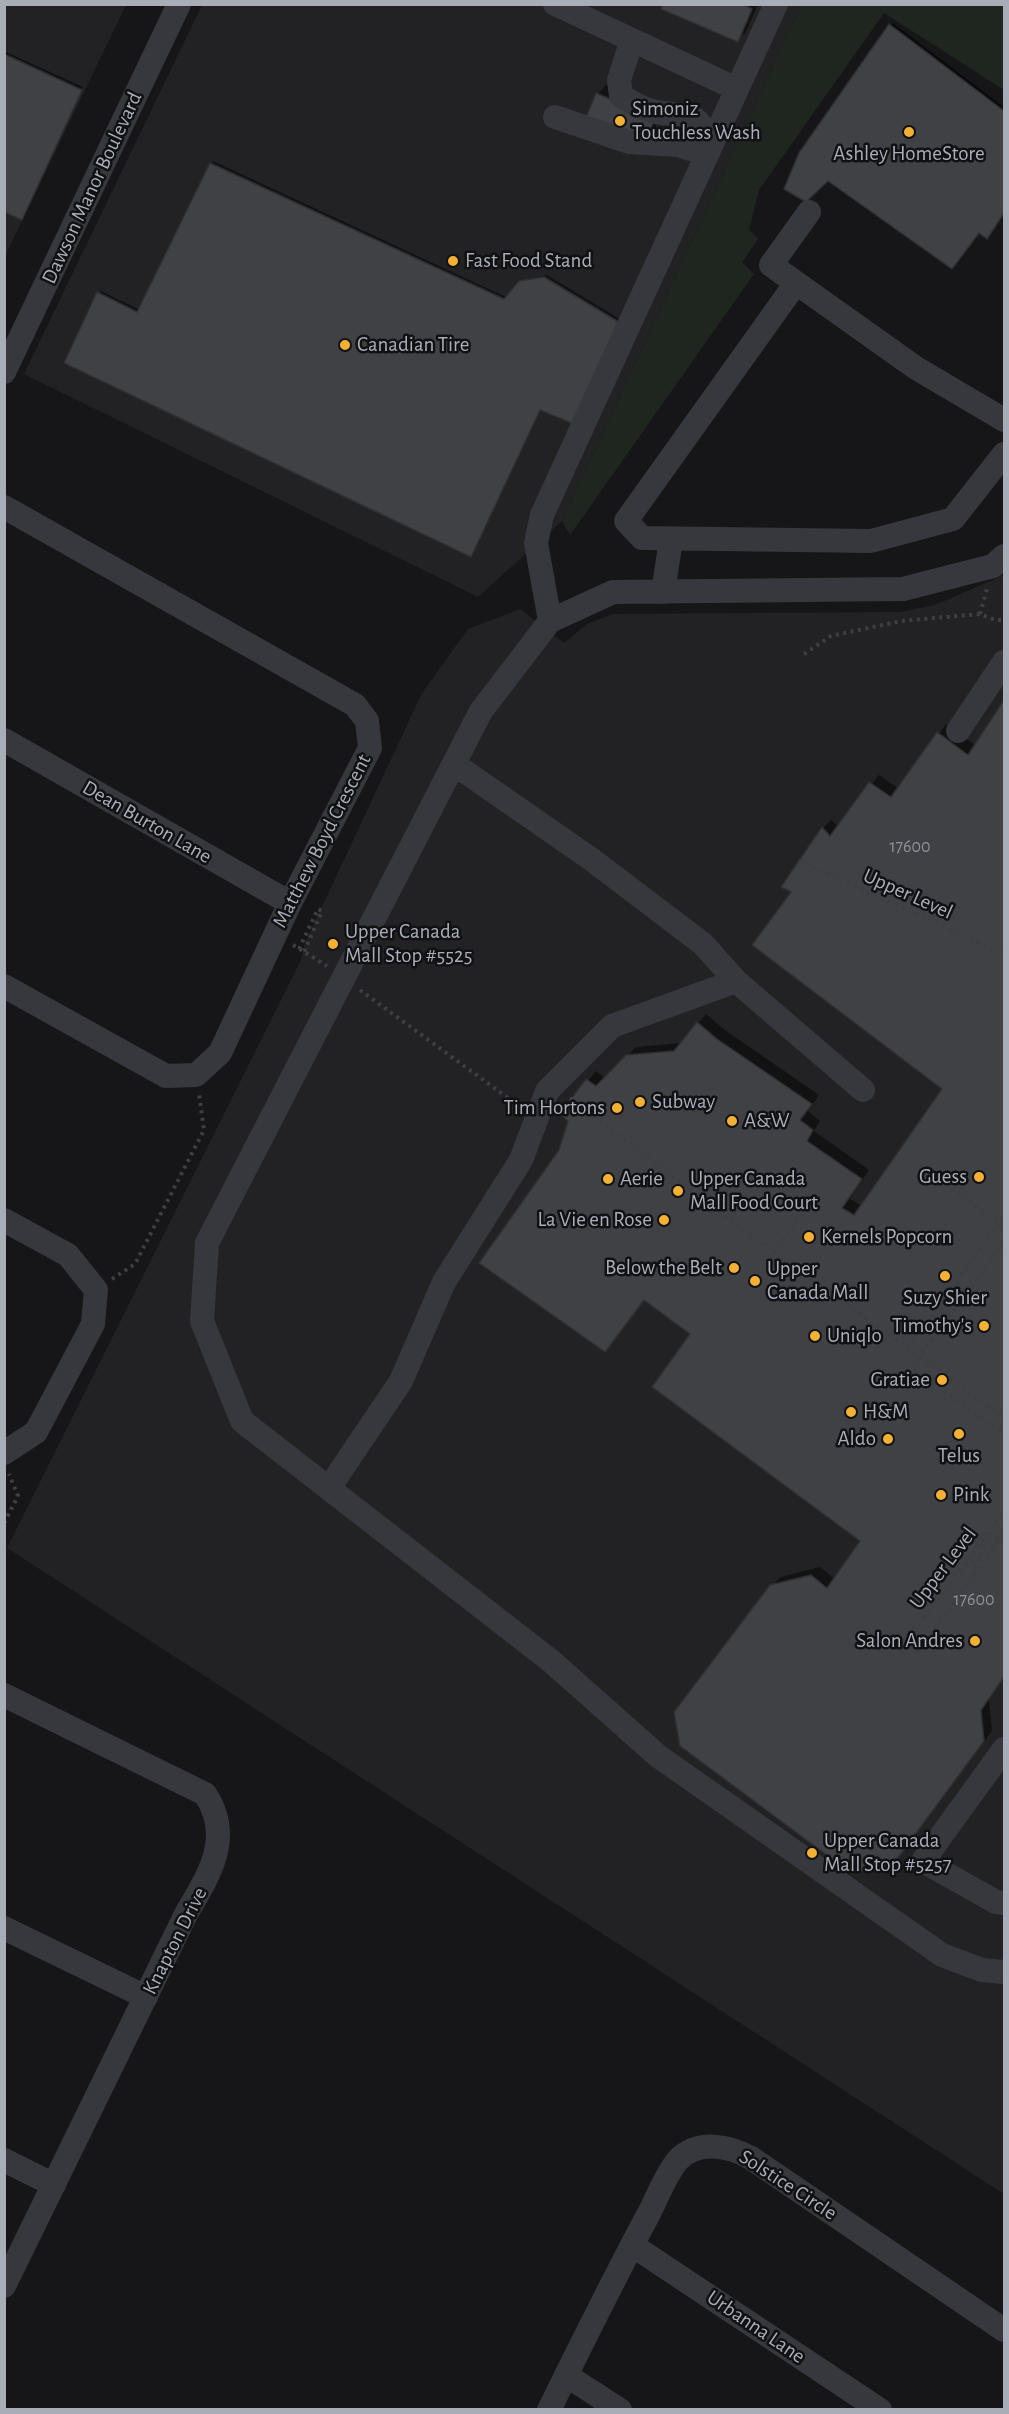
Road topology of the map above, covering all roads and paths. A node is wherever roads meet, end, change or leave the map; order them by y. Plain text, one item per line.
1 (180, 4) edge
2 (555, 4) edge
3 (776, 4) edge
4 (632, 40) junction
5 (737, 90) junction
6 (555, 117) dead end
7 (810, 212) dead end
8 (796, 284) junction
9 (4, 372) edge
10 (1005, 420) edge
11 (1005, 454) edge
12 (4, 507) edge
13 (671, 540) junction
14 (1001, 565) edge
15 (663, 592) junction
16 (1005, 620) edge
17 (550, 621) junction
18 (804, 654) dead end
19 (1005, 662) edge
20 (958, 731) dead end
21 (4, 740) edge
22 (454, 764) junction
23 (799, 861) dead end
24 (290, 903) junction
25 (292, 945) dead end
26 (301, 950) junction
27 (1005, 954) edge
28 (343, 978) junction
29 (736, 981) junction
30 (4, 986) edge
31 (196, 1075) junction
32 (553, 1085) junction
33 (863, 1090) dead end
34 (536, 1119) junction
35 (934, 1174) dead end
36 (819, 1191) dead end
37 (1005, 1217) edge
38 (4, 1220) edge
39 (1005, 1227) edge
40 (1005, 1242) edge
41 (773, 1252) junction
42 (960, 1277) junction
43 (972, 1286) junction
44 (96, 1290) junction
45 (927, 1321) junction
46 (942, 1328) junction
47 (907, 1347) junction
48 (1005, 1417) edge
49 (1005, 1435) edge
50 (7, 1462) edge
51 (329, 1488) junction
52 (1005, 1511) edge
53 (998, 1520) junction
54 (4, 1523) edge
55 (1005, 1533) edge
56 (954, 1579) junction
57 (968, 1584) junction
58 (905, 1643) dead end
59 (917, 1653) dead end
60 (4, 1695) edge
61 (1005, 1749) edge
62 (1005, 1903) edge
63 (4, 1928) edge
64 (1005, 1972) edge
65 (146, 1997) junction
66 (4, 2160) edge
67 (54, 2185) junction
68 (632, 2245) junction
69 (4, 2286) edge
70 (1005, 2330) edge
71 (566, 2375) junction
72 (549, 2409) edge
73 (620, 2409) edge
74 (880, 2409) edge

1 - 9 street, Dawson Manor Boulevard
2 - 4 street
3 - 5 street
4 - 5 street
4 - 6 street
5 - 17 street
7 - 8 street
8 - 10 street
8 - 13 street
11 - 13 street
12 - 24 street, Matthew Boyd Crescent
13 - 15 street
14 - 15 street
15 - 17 street
16 - 18 path
17 - 22 street
19 - 20 street
21 - 24 street, Dean Burton Lane
22 - 28 street
22 - 29 street
23 - 27 path, Upper Level
24 - 31 street, Matthew Boyd Crescent
25 - 26 path
26 - 26 path
26 - 28 path
28 - 34 path
28 - 51 street
29 - 32 street
29 - 33 street
30 - 31 street
31 - 44 path
32 - 34 street
32 - 41 path
34 - 51 street
35 - 39 path
36 - 41 path
37 - 42 path
38 - 44 street
40 - 43 path
41 - 47 path
42 - 45 path
42 - 46 path
43 - 45 path
43 - 46 path
44 - 50 street
45 - 47 path
46 - 49 path
47 - 48 path
50 - 54 path
51 - 64 street
52 - 53 path, Upper Level
53 - 56 path, Upper Level
53 - 57 path
55 - 56 path
55 - 57 path
56 - 58 path, Upper Level
57 - 59 path
60 - 65 street, Knapton Drive
61 - 62 street
63 - 65 street
65 - 67 street, Knapton Drive
66 - 67 street
67 - 69 street, Knapton Drive
68 - 70 street, Solstice Circle
68 - 71 street, Solstice Circle
68 - 74 street, Urbanna Lane
71 - 72 street, Solstice Circle
71 - 73 street

